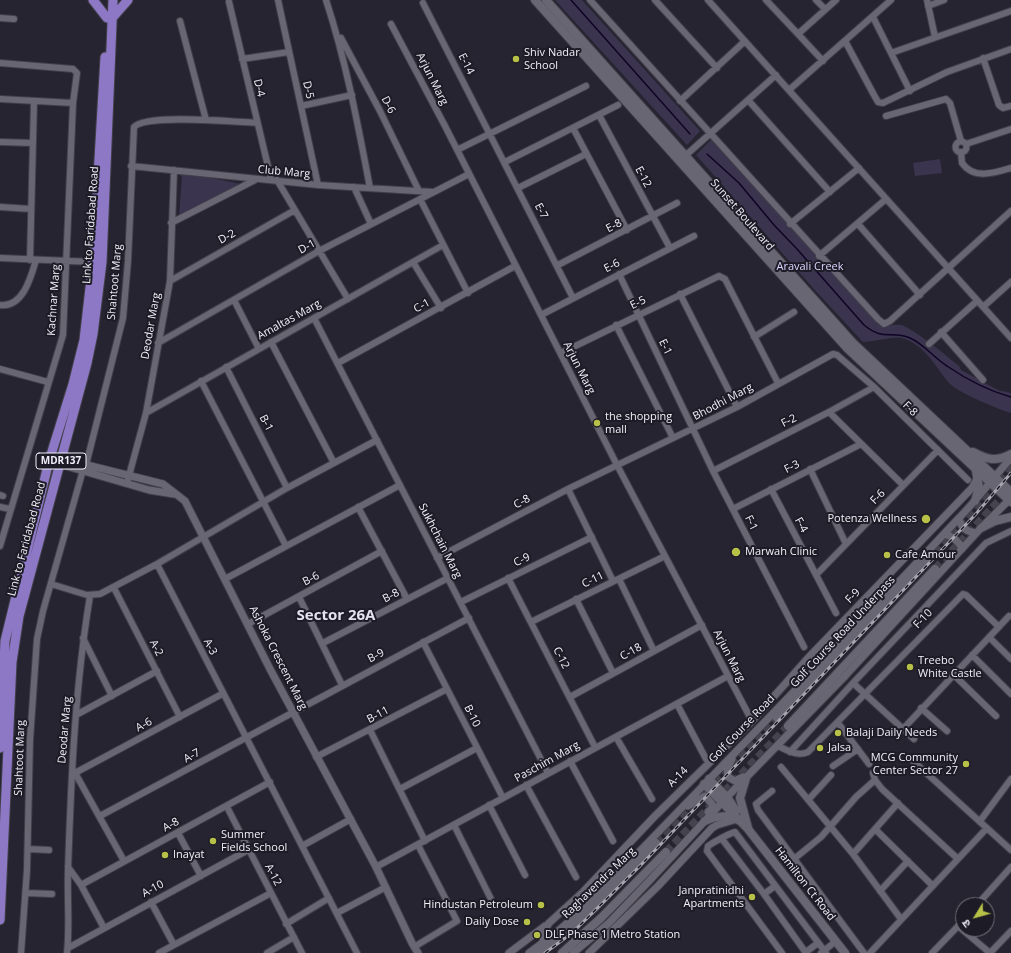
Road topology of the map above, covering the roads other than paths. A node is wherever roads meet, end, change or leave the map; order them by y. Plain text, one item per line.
1 (93, 0) edge
2 (109, 0) edge
3 (113, 0) edge
4 (128, 0) edge
5 (278, 0) edge
6 (326, 0) edge
7 (534, 0) edge
8 (546, 0) edge
9 (590, 0) edge
10 (655, 0) edge
11 (708, 0) edge
12 (766, 0) edge
13 (816, 0) edge
14 (836, 0) edge
15 (891, 0) edge
16 (944, 0) edge
17 (229, 2) dead end
18 (883, 2) edge
19 (423, 3) dead end
20 (928, 3) edge
21 (825, 9) junction
22 (1011, 11) edge
23 (873, 16) junction
24 (110, 17) junction
25 (0, 18) edge
26 (14, 19) dead end
27 (180, 20) dead end
28 (391, 24) dead end
29 (336, 30) junction
30 (798, 34) junction
31 (935, 37) junction
32 (745, 41) junction
33 (845, 41) junction
34 (1011, 49) edge
35 (290, 52) junction
36 (891, 53) junction
37 (983, 58) junction
38 (242, 59) junction
39 (823, 61) junction
40 (0, 63) edge
41 (717, 68) junction
42 (776, 75) junction
43 (586, 86) dead end
44 (789, 90) junction
45 (910, 91) junction
46 (352, 95) junction
47 (0, 99) edge
48 (748, 100) junction
49 (34, 101) junction
50 (680, 101) junction
51 (73, 103) junction
52 (618, 105) dead end
53 (301, 106) junction
54 (1011, 106) edge
55 (599, 115) junction
56 (886, 116) dead end
57 (206, 120) junction
58 (257, 123) junction
59 (573, 128) junction
60 (1011, 129) edge
61 (490, 134) junction
62 (710, 134) junction
63 (672, 141) junction
64 (0, 142) edge
65 (964, 142) junction
66 (33, 144) junction
67 (666, 147) junction
68 (457, 150) junction
69 (961, 152) junction
70 (586, 154) junction
71 (685, 156) junction
72 (505, 162) junction
73 (131, 166) junction
74 (859, 168) junction
75 (1011, 168) edge
76 (174, 170) junction
77 (469, 174) junction
78 (256, 179) junction
79 (274, 180) junction
80 (318, 185) junction
81 (354, 187) junction
82 (370, 188) junction
83 (518, 188) junction
84 (419, 191) junction
85 (435, 192) junction
86 (830, 192) junction
87 (420, 199) junction
88 (886, 200) junction
89 (677, 203) dead end
90 (0, 207) edge
91 (31, 209) junction
92 (295, 210) junction
93 (1011, 211) edge
94 (653, 217) junction
95 (171, 223) junction
96 (371, 224) junction
97 (790, 224) junction
98 (858, 224) junction
99 (627, 230) junction
100 (694, 236) dead end
101 (754, 240) junction
102 (443, 245) junction
103 (670, 248) junction
104 (319, 251) junction
105 (819, 256) junction
106 (0, 258) edge
107 (33, 260) junction
108 (66, 261) junction
109 (94, 262) junction
110 (413, 262) junction
111 (558, 265) junction
112 (515, 266) junction
113 (949, 269) junction
114 (619, 274) junction
115 (170, 281) junction
116 (1011, 282) edge
117 (468, 293) junction
118 (680, 294) junction
119 (920, 295) junction
120 (573, 298) junction
121 (348, 299) junction
122 (234, 300) junction
123 (977, 301) junction
124 (0, 306) edge
125 (983, 307) junction
126 (441, 308) junction
127 (794, 312) dead end
128 (638, 314) junction
129 (541, 316) junction
130 (314, 318) junction
131 (616, 325) junction
132 (941, 332) junction
133 (754, 337) junction
134 (1011, 338) edge
135 (158, 342) junction
136 (271, 342) junction
137 (929, 344) dead end
138 (259, 349) junction
139 (561, 353) junction
140 (837, 355) joint
141 (338, 363) junction
142 (226, 366) junction
143 (0, 369) edge
144 (893, 379) junction
145 (984, 380) dead end
146 (201, 381) junction
147 (48, 382) junction
148 (778, 383) junction
149 (886, 386) junction
150 (874, 387) junction
151 (737, 407) junction
152 (829, 412) junction
153 (146, 413) junction
154 (694, 428) junction
155 (673, 438) junction
156 (378, 440) junction
157 (861, 444) junction
158 (961, 444) junction
159 (938, 450) junction
160 (1011, 457) edge
161 (50, 459) junction
162 (61, 461) junction
163 (334, 463) junction
164 (617, 465) junction
165 (84, 468) junction
166 (810, 469) junction
167 (1011, 469) edge
168 (713, 471) junction
169 (977, 474) junction
170 (993, 479) junction
171 (128, 480) junction
172 (968, 480) dead end
173 (400, 485) junction
174 (903, 485) junction
175 (287, 488) junction
176 (568, 489) junction
177 (771, 489) junction
178 (1011, 492) edge
179 (1010, 500) edge
180 (263, 501) junction
181 (975, 501) junction
182 (0, 507) edge
183 (358, 507) junction
184 (10, 509) junction
185 (733, 509) junction
186 (1011, 517) edge
187 (959, 519) junction
188 (979, 531) junction
189 (1011, 531) edge
190 (944, 534) junction
191 (204, 536) junction
192 (592, 537) junction
193 (846, 544) junction
194 (0, 546) edge
195 (286, 546) junction
196 (962, 549) junction
197 (382, 552) junction
198 (665, 556) junction
199 (437, 558) junction
200 (926, 561) tunnel mouth
201 (156, 564) junction
202 (935, 569) tunnel mouth
203 (816, 575) junction
204 (448, 578) junction
205 (508, 578) junction
206 (225, 579) junction
207 (616, 580) junction
208 (52, 581) junction
209 (114, 588) junction
210 (90, 596) junction
211 (299, 597) junction
212 (407, 599) junction
213 (576, 599) junction
214 (461, 602) junction
215 (911, 605) junction
216 (919, 612) junction
217 (836, 613) dead end
218 (1009, 616) dead end
219 (469, 618) junction
220 (531, 622) junction
221 (248, 624) junction
222 (702, 625) junction
223 (999, 627) junction
224 (83, 637) junction
225 (989, 637) junction
226 (423, 642) junction
227 (323, 643) junction
228 (804, 647) dead end
229 (654, 651) junction
230 (972, 655) junction
231 (1011, 659) edge
232 (157, 671) junction
233 (613, 673) junction
234 (953, 674) junction
235 (728, 676) junction
236 (853, 683) junction
237 (342, 685) junction
238 (447, 689) junction
239 (1, 694) edge
240 (222, 694) junction
241 (865, 694) junction
242 (1011, 694) edge
243 (112, 696) junction
244 (570, 697) junction
245 (677, 704) junction
246 (780, 706) junction
247 (921, 708) junction
248 (762, 709) junction
249 (293, 712) junction
250 (76, 715) junction
251 (996, 716) dead end
252 (180, 717) junction
253 (777, 718) tunnel mouth
254 (752, 721) junction
255 (838, 723) junction
256 (788, 726) tunnel mouth
257 (746, 727) junction
258 (903, 729) junction
259 (370, 730) junction
260 (947, 731) dead end
261 (616, 737) junction
262 (246, 739) junction
263 (914, 739) dead end
264 (778, 746) junction
265 (595, 747) junction
266 (0, 748) edge
267 (477, 748) junction
268 (739, 749) junction
269 (858, 749) junction
270 (790, 752) junction
271 (733, 755) junction
272 (316, 757) junction
273 (706, 759) dead end
274 (912, 760) dead end
275 (570, 761) junction
276 (869, 764) dead end
277 (833, 766) dead end
278 (781, 767) dead end
279 (73, 770) junction
280 (548, 773) junction
281 (873, 773) dead end
282 (749, 775) junction
283 (831, 775) dead end
284 (1011, 779) edge
285 (875, 780) junction
286 (707, 781) junction
287 (270, 782) junction
288 (526, 785) junction
289 (400, 789) junction
290 (772, 791) dead end
291 (503, 798) junction
292 (652, 799) dead end
293 (725, 799) junction
294 (809, 799) junction
295 (898, 803) junction
296 (489, 805) junction
297 (227, 806) junction
298 (678, 812) junction
299 (100, 816) junction
300 (351, 819) junction
301 (737, 819) junction
302 (705, 821) junction
303 (980, 821) junction
304 (454, 825) junction
305 (831, 826) junction
306 (987, 828) junction
307 (748, 829) junction
308 (696, 830) junction
309 (876, 830) junction
310 (178, 833) junction
311 (722, 839) junction
312 (425, 841) junction
313 (613, 841) dead end
314 (656, 843) tunnel mouth
315 (418, 845) junction
316 (302, 846) junction
317 (28, 849) junction
318 (49, 850) dead end
319 (248, 850) junction
320 (1011, 850) edge
321 (666, 852) tunnel mouth
322 (854, 854) junction
323 (794, 859) junction
324 (958, 859) junction
325 (124, 861) junction
326 (908, 862) junction
327 (68, 867) junction
328 (376, 867) junction
329 (1011, 867) edge
330 (525, 875) dead end
331 (201, 876) junction
332 (576, 877) dead end
333 (651, 879) junction
334 (81, 885) junction
335 (658, 886) junction
336 (932, 886) junction
337 (386, 887) junction
338 (777, 888) junction
339 (880, 891) junction
340 (26, 893) junction
341 (271, 893) junction
342 (52, 894) dead end
343 (766, 897) junction
344 (984, 897) edge
345 (329, 898) junction
346 (491, 899) dead end
347 (151, 902) junction
348 (337, 913) junction
349 (0, 920) edge
350 (901, 920) junction
351 (549, 923) junction
352 (286, 924) junction
353 (104, 928) junction
354 (955, 929) edge
355 (1011, 931) edge
356 (294, 937) junction
357 (971, 937) edge
358 (836, 941) junction
359 (544, 942) junction
360 (818, 943) junction
361 (174, 945) junction
362 (68, 950) edge
363 (416, 950) edge
364 (806, 952) edge
365 (823, 952) edge
366 (21, 953) edge
367 (159, 953) edge
368 (267, 953) edge
369 (302, 953) edge
370 (357, 953) edge
371 (509, 953) edge
372 (529, 953) edge
373 (538, 953) edge
374 (562, 953) edge
375 (573, 953) edge
376 (589, 953) edge
377 (782, 953) edge
378 (845, 953) edge
379 (864, 953) edge
380 (870, 953) edge
381 (932, 953) edge

1 - 24 main road
2 - 24 main road, Link to Faridabad Road / MDR137
3 - 24 main road, Link to Faridabad Road / MDR137
4 - 24 main road
5 - 35 street, D-5
6 - 29 street, D-6
7 - 67 main road, Sunset Boulevard
8 - 63 main road, Sunset Boulevard
9 - 50 street
10 - 41 street
11 - 32 street
12 - 30 street
13 - 21 street
14 - 21 street
15 - 18 street
16 - 20 street
17 - 38 street, D-4
18 - 23 street
19 - 61 street, E-14
20 - 31 street
21 - 30 street
22 - 31 street
23 - 33 street
23 - 36 street
24 - 109 main road, Link to Faridabad Road / MDR137
24 - 162 main road, Link to Faridabad Road / MDR137
25 - 26 street
27 - 57 street
28 - 68 street, Arjun Marg
29 - 46 street, D-6
29 - 84 street, D-6
30 - 39 street
31 - 36 street
32 - 41 street
32 - 42 street
33 - 39 street
33 - 45 street
34 - 37 street
35 - 38 street
35 - 53 street, D-5
36 - 45 street
37 - 45 street
37 - 54 street
38 - 58 street, D-4
39 - 44 street
40 - 51 street, Kachnar Marg
41 - 50 street
42 - 44 street
42 - 48 street
43 - 61 street
44 - 74 street
46 - 53 street
46 - 82 street, D-6
47 - 49 street
48 - 62 street
48 - 86 street
49 - 51 street
49 - 66 street
50 - 62 street
51 - 108 street, Kachnar Marg
52 - 55 street
53 - 80 street, D-5
55 - 59 street
55 - 94 street, E-12
56 - 65 street
57 - 58 street
57 - 73 street, Shahtoot Marg
58 - 79 street, D-4
59 - 70 street
59 - 72 street
60 - 65 street
61 - 68 street
61 - 72 street, E-7
62 - 71 street
62 - 97 street
63 - 67 main road
63 - 71 main road, Sunset Boulevard
64 - 66 street
65 - 69 street
65 - 69 street
66 - 91 street
67 - 101 main road, Sunset Boulevard
68 - 77 street, Arjun Marg
69 - 75 street
70 - 83 street
70 - 99 street
71 - 101 main road, Sunset Boulevard
72 - 83 street, E-7
73 - 76 street, Club Marg
73 - 165 street, Shahtoot Marg
74 - 86 street
74 - 88 street
76 - 78 street, Club Marg
76 - 95 street, Deodar Marg
77 - 85 street, D-1
77 - 112 street, Arjun Marg
78 - 79 street, Club Marg
78 - 95 street
79 - 80 street, Club Marg
79 - 92 street, D-4
80 - 81 street, Club Marg
81 - 82 street, Club Marg
81 - 96 street
82 - 84 street, Club Marg
83 - 111 street, E-7
84 - 85 street, Club Marg
85 - 87 street, D-1
86 - 97 street
87 - 96 street, D-1
87 - 102 street
88 - 98 street
88 - 113 street
89 - 94 street, E-8
90 - 91 street
91 - 107 street
92 - 104 street, D-4
92 - 115 street, D-2
93 - 113 street
94 - 99 street, E-8
94 - 103 street, E-12
95 - 115 street, Deodar Marg
96 - 104 street, D-1
97 - 105 street
98 - 105 street
98 - 119 street
99 - 111 street, E-8
100 - 103 street, E-6
101 - 144 main road, Sunset Boulevard
101 - 149 main road, Sunset Boulevard
102 - 110 street, Amaltas Marg
102 - 117 street
103 - 114 street, E-6
104 - 121 street, D-4
104 - 122 street, D-1
105 - 119 street
106 - 107 street
107 - 108 street
107 - 124 street
108 - 109 street
108 - 147 street, Kachnar Marg
109 - 161 main road, Link to Faridabad Road / MDR137
110 - 121 street, Amaltas Marg
110 - 126 street
111 - 120 street, E-7
112 - 117 street, C-1
112 - 129 street, Arjun Marg
113 - 119 street
113 - 123 street
114 - 120 street, E-6
114 - 128 street, E-1
115 - 135 street, Deodar Marg
116 - 125 street
117 - 126 street, C-1
118 - 128 street, E-5
118 - 133 street, E-5
118 - 151 street
120 - 129 street, E-6
121 - 130 street, Amaltas Marg
122 - 135 street, D-1
122 - 138 street
123 - 125 street
123 - 132 street
125 - 134 street
126 - 141 street, C-1
127 - 133 street
128 - 131 street, E-5
128 - 154 street, E-1
129 - 139 street, Arjun Marg
130 - 136 street, Amaltas Marg
130 - 141 street, Sukhchain Marg
131 - 139 street, E-5
131 - 155 street
132 - 137 street
132 - 145 street
133 - 148 street
135 - 153 street, Deodar Marg
136 - 138 street, Amaltas Marg
136 - 163 street
138 - 142 street, Amaltas Marg
139 - 164 street, Arjun Marg
140 - 148 street, Bhodhi Marg
140 - 150 street, F-8
141 - 156 street, Sukhchain Marg
142 - 146 street, Amaltas Marg
142 - 175 street, B-1
143 - 147 street
144 - 149 main road
144 - 158 main road, Sunset Boulevard
146 - 153 street, Amaltas Marg
146 - 180 street
147 - 184 street, Kachnar Marg
148 - 151 street, Bhodhi Marg
149 - 169 main road, Sunset Boulevard
150 - 152 street, F-2
150 - 159 street, F-8
151 - 154 street, Bhodhi Marg
152 - 157 street
152 - 168 street, F-2
153 - 171 street, Deodar Marg
154 - 155 street, Bhodhi Marg
154 - 168 street, F-1
155 - 164 street, Bhodhi Marg
156 - 163 street
156 - 173 street, Sukhchain Marg
157 - 166 street, F-3
157 - 174 street
158 - 160 main road
158 - 170 main road, Sunset Boulevard
159 - 172 street, F-8
159 - 174 street, F-6
160 - 167 street
160 - 170 street, Golf Course Road
161 - 162 street, Ashoka Crescent Marg
161 - 239 main road, Link to Faridabad Road / MDR137
162 - 165 street, Ashoka Crescent Marg
162 - 349 main road, Link to Faridabad Road / MDR137
163 - 175 street
164 - 176 street, C-8
164 - 198 street, Arjun Marg
165 - 171 street, Ashoka Crescent Marg
165 - 208 street, Shahtoot Marg
166 - 177 street, F-3
166 - 193 street
168 - 185 street, F-1
169 - 170 main road, Sunset Boulevard
169 - 181 main road
169 - 248 street, F-9
170 - 178 main road, Sunset Boulevard
170 - 179 main road, Sunset Boulevard
170 - 181 street, Golf Course Road
171 - 191 street, Ashoka Crescent Marg
173 - 183 street
173 - 199 street, Sukhchain Marg
174 - 193 street, F-6
175 - 180 street
176 - 192 street
176 - 199 street, C-8
177 - 185 street, F-3
177 - 203 street, F-4
179 - 188 street
180 - 191 street
180 - 195 street
181 - 187 street, Golf Course Road
182 - 184 street
183 - 195 street
183 - 197 street
184 - 194 street, Kachnar Marg
185 - 228 street, F-1
186 - 188 main road
187 - 188 street
187 - 190 street, Golf Course Road
188 - 196 street
189 - 216 street
190 - 196 street
190 - 246 street, Golf Course Road
191 - 201 street
191 - 206 street, Ashoka Crescent Marg
192 - 205 street, C-9
192 - 207 street
193 - 203 street, F-6
195 - 206 street
196 - 215 street
197 - 211 street, B-6
197 - 212 street
198 - 207 street, C-11
198 - 222 street, Arjun Marg
199 - 204 street, Sukhchain Marg
200 - 253 main road, Golf Course Road Underpass
201 - 209 street
201 - 240 street, A-3
202 - 256 main road
203 - 217 street, F-4
204 - 212 street, B-8
204 - 214 street, Sukhchain Marg
205 - 214 street, C-9
205 - 220 street, C-12
206 - 221 street, Ashoka Crescent Marg
207 - 213 street, C-11
207 - 229 street
208 - 210 street
208 - 317 street, Shahtoot Marg
209 - 210 street
209 - 232 street, A-2
210 - 224 street, Deodar Marg
211 - 221 street, B-6
211 - 227 street
212 - 227 street, B-8
213 - 220 street, C-11
213 - 233 street
214 - 219 street, Sukhchain Marg
215 - 216 street
215 - 264 street
216 - 236 street
218 - 223 street
219 - 226 street, B-9
219 - 280 street, Sukhchain Marg
220 - 244 street, C-12
221 - 249 street, Ashoka Crescent Marg
222 - 229 street, C-18
222 - 235 street, Arjun Marg
223 - 225 street
223 - 241 street, F-10
224 - 243 street
224 - 250 street, Deodar Marg
225 - 230 street
225 - 231 street
226 - 237 street, B-9
226 - 238 street, B-10
227 - 237 street
229 - 233 street, C-18
230 - 234 street
230 - 242 street
232 - 243 street
232 - 252 street, A-2
233 - 244 street, C-18
234 - 247 street
234 - 251 street
235 - 245 street, Paschim Marg
235 - 254 street, Arjun Marg
236 - 241 street
236 - 270 street
237 - 249 street, B-9
238 - 259 street, B-11
238 - 267 street, B-10
239 - 266 main road, Link to Faridabad Road / MDR137
240 - 252 street, A-6
240 - 262 street, A-3
241 - 255 street
241 - 258 street
243 - 250 street
244 - 265 street, C-12
245 - 261 street, Paschim Marg
245 - 273 street
246 - 248 street
246 - 268 street, Golf Course Road
247 - 258 street
247 - 260 street
248 - 254 street, F-9
249 - 262 street, A-7
249 - 272 street, Ashoka Crescent Marg
250 - 279 street, Deodar Marg
252 - 279 street, A-6
254 - 257 street, A-14
255 - 269 street
255 - 270 street
257 - 268 street
257 - 351 street, A-14
258 - 263 street
259 - 272 street, B-11
259 - 289 street
261 - 265 street, Paschim Marg
261 - 292 street
262 - 287 street, A-3
262 - 299 street, A-7
264 - 270 street
264 - 282 street
265 - 275 street, Paschim Marg
267 - 289 street
267 - 291 street, B-10
268 - 271 street, Golf Course Road
269 - 276 street
269 - 277 street
271 - 282 street
271 - 286 street, Golf Course Road
272 - 300 street, Ashoka Crescent Marg
274 - 303 street
275 - 280 street, Paschim Marg
275 - 313 street
278 - 294 street
279 - 299 street
279 - 327 street, Deodar Marg
280 - 288 street, Paschim Marg
281 - 285 street
282 - 293 street
282 - 307 main road
283 - 294 street
284 - 303 street
285 - 295 street
285 - 305 street
286 - 293 main road, Hamilton Ct Road
286 - 298 street, Golf Course Road
287 - 297 street, A-8
287 - 316 street, A-3
288 - 291 street, Paschim Marg
288 - 332 street
289 - 312 street
290 - 323 street
291 - 296 street, Paschim Marg
293 - 302 street
293 - 307 main road, Hamilton Ct Road
294 - 305 street
295 - 309 street
295 - 324 street
296 - 304 street, Paschim Marg
296 - 330 street
297 - 310 street, A-8
297 - 319 street, A-12
298 - 308 street
298 - 359 street, Golf Course Road
299 - 325 street
300 - 316 street
300 - 328 street, Ashoka Crescent Marg
301 - 302 main road
301 - 307 main road
301 - 335 street
302 - 308 street
303 - 306 street
304 - 312 street, Paschim Marg
304 - 346 street
305 - 322 street
305 - 323 street
306 - 320 street
306 - 324 street
307 - 358 main road, Hamilton Ct Road
308 - 333 street
309 - 322 street
309 - 326 street
310 - 325 street, A-8
310 - 331 street
311 - 338 street
311 - 343 street
311 - 377 street
312 - 315 street, Paschim Marg
314 - 373 main road, Raghavendra Marg
315 - 328 street, Paschim Marg
315 - 363 street
316 - 345 street, A-3
317 - 318 street
317 - 340 street, Shahtoot Marg
319 - 331 street, A-10
319 - 341 street, A-12
321 - 374 main road
322 - 339 street
323 - 379 street
324 - 336 street
325 - 334 street, A-8
326 - 336 street
326 - 339 street
327 - 334 street
327 - 362 street, Deodar Marg
328 - 337 street, Ashoka Crescent Marg
329 - 344 street
331 - 347 street, A-10
333 - 335 street
333 - 375 street
334 - 353 street
335 - 376 street
336 - 350 street
337 - 348 street
337 - 363 street, Ashoka Crescent Marg
338 - 343 street
338 - 360 street
339 - 350 street
340 - 342 street
340 - 366 street, Shahtoot Marg
341 - 352 street, A-12
341 - 361 street
343 - 364 street
345 - 348 street, A-3
345 - 352 street
347 - 353 street, A-10
347 - 361 street
348 - 370 street, A-3
350 - 380 street
351 - 359 street
351 - 371 street
352 - 356 street, A-12
353 - 362 street, A-10
354 - 381 street
355 - 357 street
356 - 368 street
356 - 369 street, A-12
358 - 365 street
358 - 378 main road, Hamilton Ct Road
359 - 372 street, Golf Course Road
360 - 364 street
360 - 365 street
361 - 367 street

